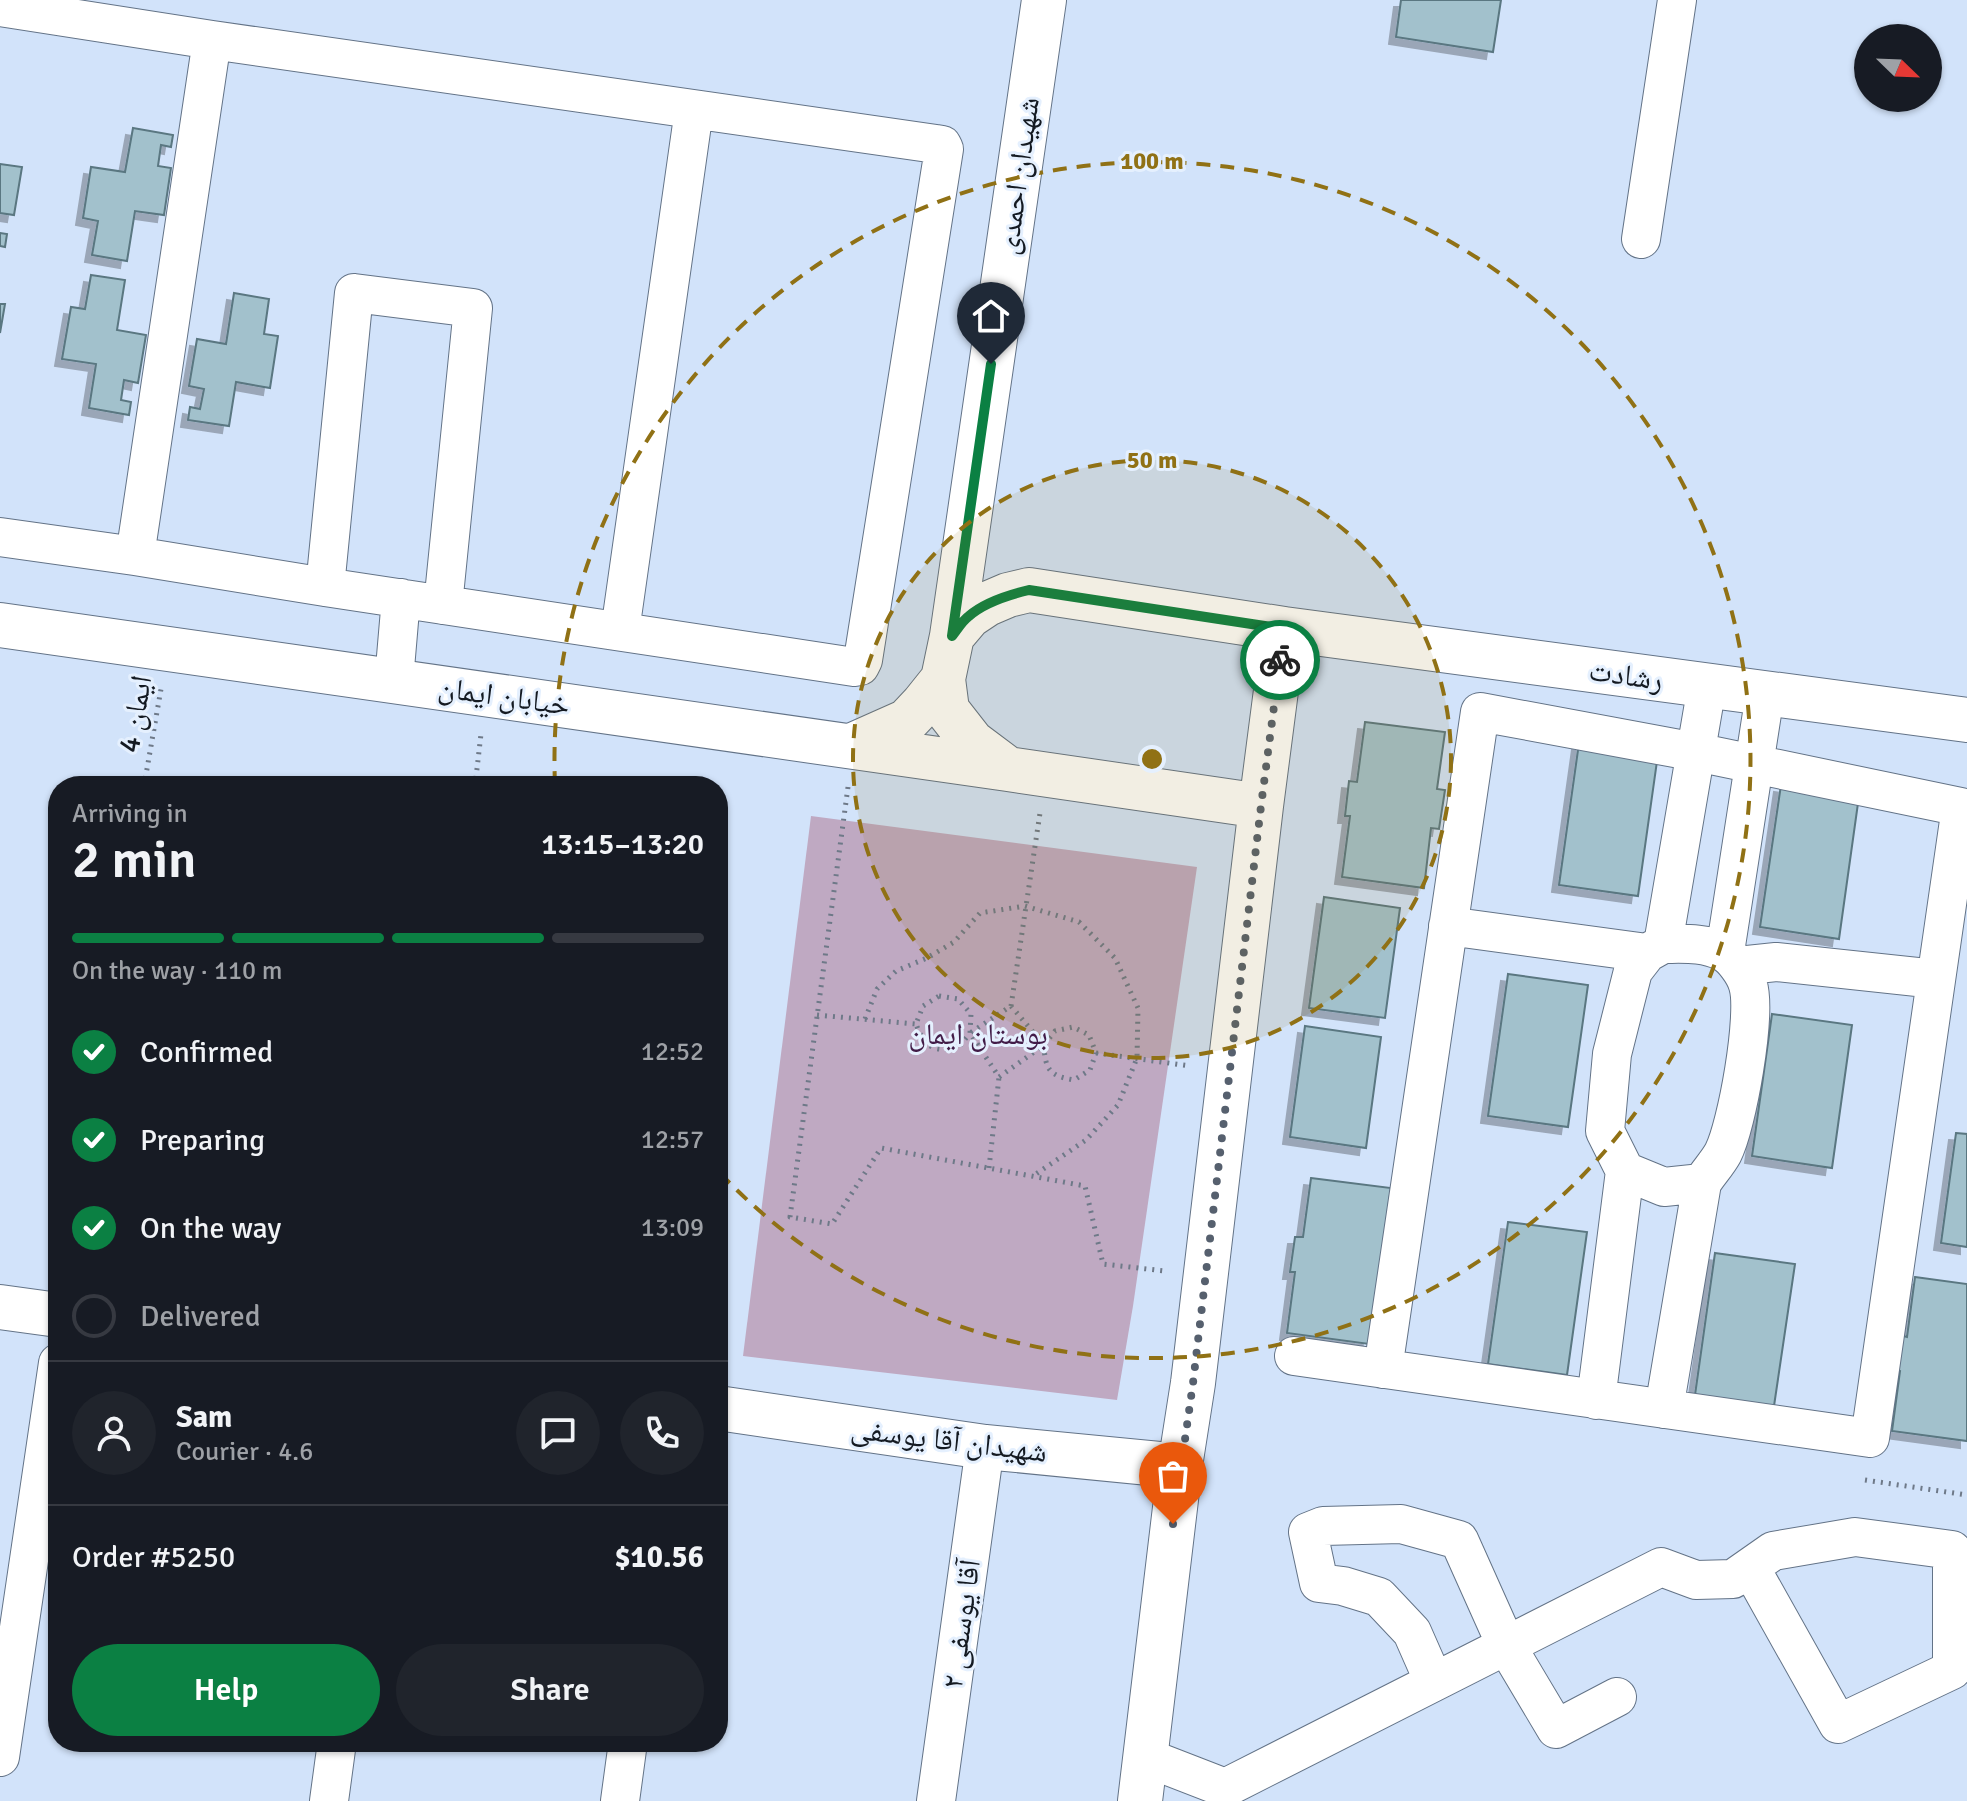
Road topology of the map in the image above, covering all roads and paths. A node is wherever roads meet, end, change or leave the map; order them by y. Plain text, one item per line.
1 (1044, 0) edge
2 (1677, 0) edge
3 (0, 7) edge
4 (212, 40) junction
5 (694, 110) junction
6 (1641, 239) dead end
7 (0, 537) edge
8 (135, 556) junction
9 (325, 587) junction
10 (401, 598) junction
11 (443, 605) junction
12 (0, 625) edge
13 (1284, 629) junction
14 (620, 631) junction
15 (952, 636) junction
16 (168, 649) junction
17 (943, 679) junction
18 (394, 680) junction
19 (1707, 686) junction
20 (1765, 694) junction
21 (1967, 720) edge
22 (853, 745) junction
23 (1696, 752) junction
24 (1754, 764) junction
25 (1027, 772) junction
26 (146, 776) edge
27 (1261, 806) junction
28 (1025, 906) junction
29 (1448, 926) junction
30 (1655, 948) junction
31 (1732, 959) junction
32 (1936, 979) junction
33 (1011, 1006) junction
34 (817, 1015) junction
35 (865, 1019) junction
36 (916, 1024) junction
37 (970, 1033) junction
38 (1044, 1045) junction
39 (1096, 1053) junction
40 (1137, 1058) junction
41 (1230, 1071) junction
42 (999, 1077) junction
43 (989, 1168) junction
44 (1625, 1171) junction
45 (1032, 1176) junction
46 (1702, 1183) junction
47 (1206, 1275) junction
48 (0, 1307) edge
49 (48, 1314) edge
50 (1294, 1356) dead end
51 (1383, 1369) junction
52 (1596, 1400) junction
53 (728, 1409) edge
54 (1664, 1409) junction
55 (48, 1431) edge
56 (985, 1447) junction
57 (1180, 1466) junction
58 (1750, 1567) junction
59 (1506, 1645) junction
60 (1434, 1682) junction
61 (1617, 1697) dead end
62 (336, 1752) edge
63 (627, 1752) edge
64 (0, 1757) edge
65 (1145, 1757) junction
66 (1227, 1794) edge
67 (329, 1801) edge
68 (620, 1801) edge
69 (936, 1801) edge
70 (1140, 1801) edge

1 - 15 street, شهیدان احمدی
2 - 6 street
3 - 4 street
4 - 5 street
4 - 8 street
5 - 14 street
5 - 14 street
7 - 8 street
8 - 9 street
9 - 10 street
9 - 11 street
10 - 11 street
10 - 18 street
11 - 14 street
12 - 16 street, خیابان ایمان
13 - 15 street, رشادت
13 - 19 street, رشادت
13 - 27 street
15 - 17 street, شهیدان احمدی
16 - 18 street, خیابان ایمان
16 - 26 path, ایمان 4
17 - 22 street
17 - 25 street
18 - 22 street, خیابان ایمان
19 - 20 street, رشادت
19 - 23 street
20 - 21 street, رشادت
20 - 24 street
22 - 25 street, خیابان ایمان
22 - 34 path
23 - 24 street
23 - 29 street
23 - 30 street
24 - 31 street
24 - 32 street
25 - 27 street, خیابان ایمان
25 - 28 path
27 - 41 street
28 - 33 path
28 - 35 path
28 - 40 path
29 - 30 street
29 - 51 street
30 - 31 street
30 - 44 street
31 - 32 street
31 - 46 street
32 - 54 street
33 - 37 path
33 - 38 path
34 - 35 path
34 - 43 path
35 - 36 path
36 - 37 path
36 - 37 path
37 - 42 path
38 - 39 path
38 - 39 path
38 - 42 path
39 - 40 path
40 - 41 path
40 - 45 path
41 - 47 street
42 - 43 path
43 - 45 path
44 - 46 street
44 - 52 street
45 - 47 path
46 - 54 street
47 - 57 street
48 - 49 street
50 - 51 street
51 - 52 street
52 - 54 street
53 - 56 street, شهیدان آقا یوسفی
55 - 64 street
56 - 57 street, شهیدان آقا یوسفی
56 - 69 street, آقا یوسفی ۲
57 - 65 street
58 - 58 street
58 - 59 street
59 - 60 street
59 - 60 street
59 - 61 street
60 - 66 street
62 - 67 street
63 - 68 street
65 - 66 street
65 - 70 street

